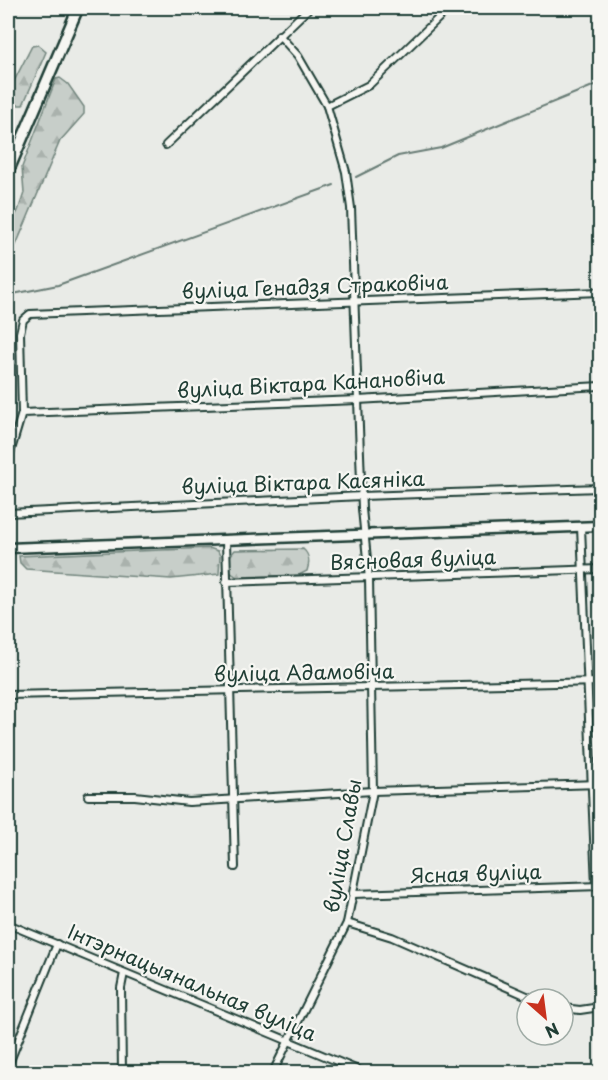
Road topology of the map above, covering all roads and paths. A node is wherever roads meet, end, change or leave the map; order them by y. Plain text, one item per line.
1 (78, 8) edge
2 (309, 8) edge
3 (449, 8) edge
4 (279, 35) junction
5 (327, 106) junction
6 (166, 145) dead end
7 (8, 171) edge
8 (600, 292) edge
9 (355, 303) junction
10 (600, 386) edge
11 (358, 400) junction
12 (22, 413) junction
13 (8, 460) edge
14 (600, 488) edge
15 (362, 496) junction
16 (8, 513) edge
17 (600, 526) edge
18 (581, 527) junction
19 (366, 536) junction
20 (226, 541) junction
21 (8, 548) edge
22 (584, 569) junction
23 (600, 569) edge
24 (369, 579) junction
25 (226, 582) junction
26 (589, 682) junction
27 (600, 682) edge
28 (371, 688) junction
29 (230, 691) junction
30 (8, 695) edge
31 (600, 784) edge
32 (593, 785) junction
33 (373, 791) junction
34 (88, 796) dead end
35 (232, 798) junction
36 (236, 867) dead end
37 (598, 886) edge
38 (353, 894) junction
39 (347, 923) junction
40 (8, 924) edge
41 (57, 944) junction
42 (124, 973) junction
43 (515, 991) edge
44 (600, 1007) edge
45 (575, 1009) edge
46 (288, 1041) junction
47 (8, 1066) edge
48 (122, 1072) edge
49 (273, 1072) edge
50 (363, 1072) edge

1 - 7 main road
2 - 4 street
3 - 5 street
4 - 5 street, вуліца Славы
4 - 6 street
5 - 9 street, вуліца Славы
8 - 9 street, вуліца Генадзя Страковіча
9 - 11 street, вуліца Славы
9 - 12 street, вуліца Генадзя Страковіча
10 - 11 street, вуліца Віктара Канановіча
11 - 12 street, вуліца Віктара Канановіча
11 - 15 street, вуліца Славы
12 - 13 street
14 - 15 street, вуліца Віктара Касяніка
15 - 16 street, вуліца Віктара Касяніка
15 - 19 street, вуліца Славы
17 - 18 street
18 - 19 street
18 - 22 street
19 - 20 street
19 - 24 street, вуліца Славы
20 - 21 street
20 - 25 street
22 - 23 street, Вясновая вуліца
22 - 24 street, Вясновая вуліца
22 - 26 street
24 - 25 street, Вясновая вуліца
24 - 28 street, вуліца Славы
25 - 29 street
26 - 27 street, вуліца Адамовіча
26 - 28 street, вуліца Адамовіча
26 - 32 street
28 - 29 street, вуліца Адамовіча
28 - 33 street, вуліца Славы
29 - 30 street, вуліца Адамовіча
29 - 35 street
31 - 32 street
32 - 33 street
32 - 37 street
33 - 35 street
33 - 38 street, вуліца Славы
34 - 35 street
35 - 36 street
37 - 38 street, Ясная вуліца
38 - 39 street, вуліца Славы
39 - 43 street
39 - 46 street, вуліца Славы
40 - 41 street, Інтэрнацыянальная вуліца
41 - 42 street, Інтэрнацыянальная вуліца
41 - 47 street
42 - 46 street, Інтэрнацыянальная вуліца
42 - 48 street
44 - 45 street
46 - 49 street, вуліца Славы
46 - 50 street, Інтэрнацыянальная вуліца

